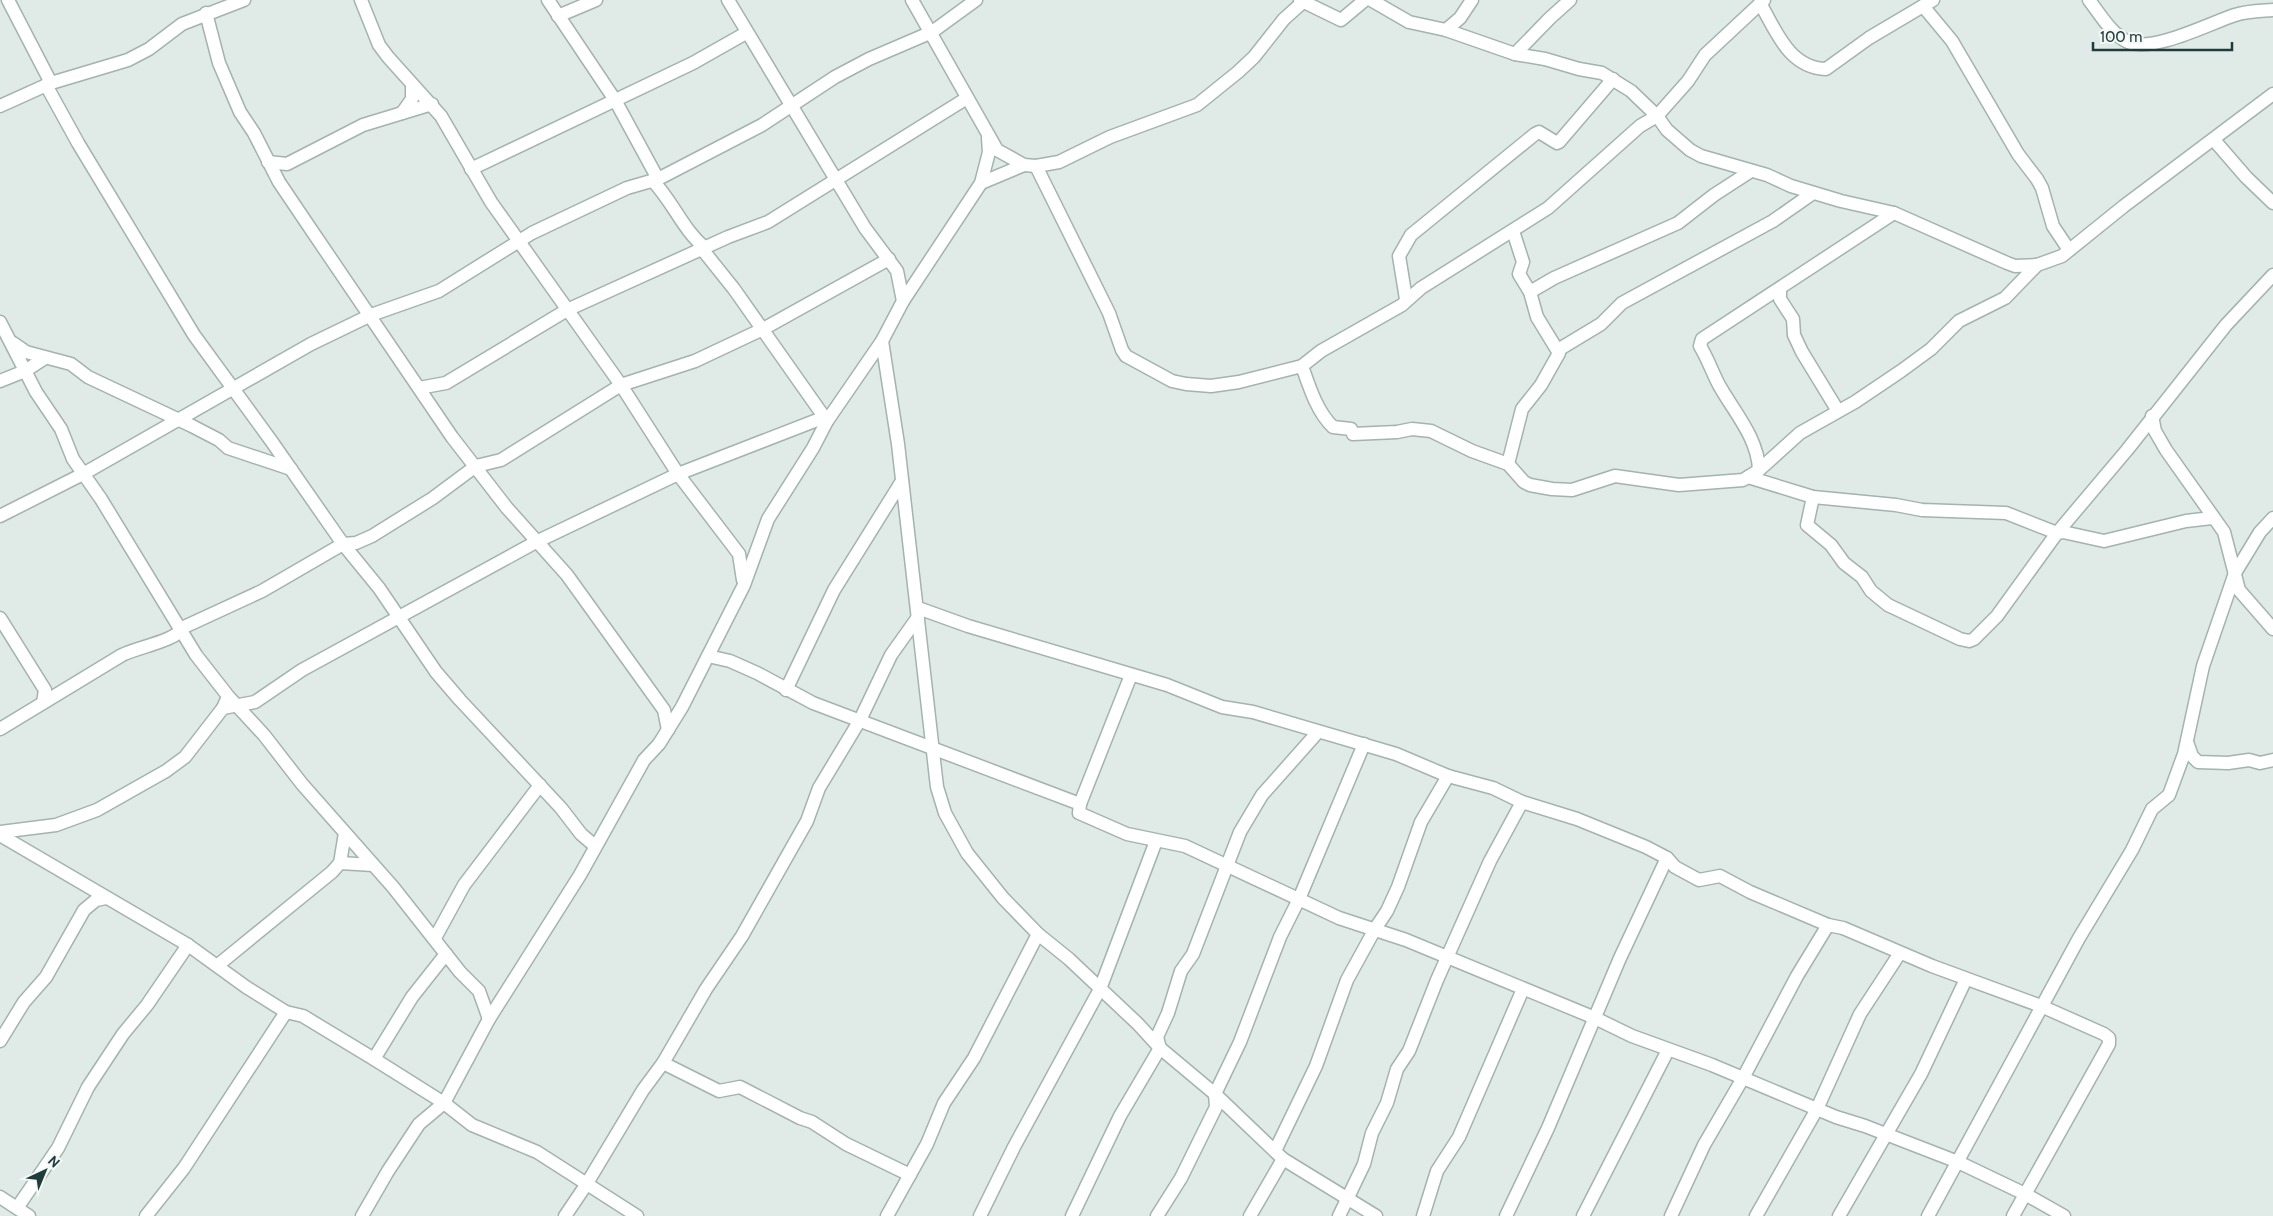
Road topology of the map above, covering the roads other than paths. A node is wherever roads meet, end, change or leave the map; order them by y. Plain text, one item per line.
1 (8, 0) edge
2 (205, 0) edge
3 (244, 0) edge
4 (361, 0) edge
5 (548, 0) edge
6 (596, 0) edge
7 (728, 0) edge
8 (912, 0) edge
9 (976, 0) edge
10 (1365, 0) edge
11 (1371, 0) edge
12 (1472, 0) edge
13 (1570, 0) edge
14 (2089, 0) edge
15 (1302, 1) edge
16 (1762, 2) edge
17 (1928, 3) edge
18 (2273, 10) edge
19 (209, 13) junction
20 (558, 16) junction
21 (1446, 30) junction
22 (932, 32) junction
23 (746, 33) junction
24 (1515, 54) junction
25 (1613, 79) junction
26 (48, 84) junction
27 (412, 84) junction
28 (2273, 94) edge
29 (967, 98) junction
30 (615, 100) junction
31 (432, 104) junction
32 (0, 106) edge
33 (791, 107) junction
34 (402, 113) junction
35 (1657, 116) junction
36 (988, 138) junction
37 (2214, 140) junction
38 (268, 162) junction
39 (287, 164) junction
40 (1030, 166) junction
41 (471, 169) junction
42 (1751, 171) junction
43 (659, 178) junction
44 (838, 179) junction
45 (279, 182) junction
46 (981, 184) junction
47 (1813, 193) junction
48 (2273, 203) edge
49 (1894, 213) junction
50 (1513, 231) junction
51 (519, 242) junction
52 (700, 250) junction
53 (2069, 250) junction
54 (889, 259) junction
55 (2037, 265) junction
56 (2273, 275) edge
57 (1780, 290) junction
58 (1530, 292) junction
59 (1406, 299) junction
60 (903, 301) junction
61 (567, 310) junction
62 (370, 315) junction
63 (0, 322) edge
64 (763, 329) junction
65 (9, 340) junction
66 (882, 341) junction
67 (1558, 350) junction
68 (46, 358) junction
69 (1302, 366) junction
70 (25, 371) junction
71 (0, 381) edge
72 (621, 385) junction
73 (419, 388) junction
74 (233, 390) junction
75 (1838, 411) junction
76 (2152, 416) junction
77 (826, 419) junction
78 (177, 421) junction
79 (1508, 464) junction
80 (476, 466) junction
81 (291, 469) junction
82 (1754, 473) junction
83 (83, 474) junction
84 (678, 474) junction
85 (902, 481) junction
86 (1812, 497) junction
87 (0, 516) edge
88 (2212, 518) junction
89 (2273, 518) edge
90 (2057, 533) junction
91 (536, 542) junction
92 (343, 544) junction
93 (2235, 573) junction
94 (744, 585) junction
95 (918, 613) junction
96 (400, 616) junction
97 (0, 618) edge
98 (173, 618) junction
99 (2273, 630) edge
100 (181, 632) junction
101 (167, 640) junction
102 (708, 656) junction
103 (1131, 675) junction
104 (786, 690) junction
105 (656, 699) junction
106 (255, 702) junction
107 (43, 703) junction
108 (229, 703) junction
109 (682, 707) junction
110 (248, 716) junction
111 (860, 720) junction
112 (0, 728) edge
113 (668, 730) junction
114 (1317, 733) junction
115 (2186, 742) junction
116 (1364, 744) junction
117 (934, 749) junction
118 (2273, 760) edge
119 (1448, 776) junction
120 (540, 786) junction
121 (1522, 802) junction
122 (1080, 804) junction
123 (0, 833) edge
124 (345, 833) junction
125 (1156, 841) junction
126 (594, 846) junction
127 (1667, 858) junction
128 (340, 862) junction
129 (373, 865) junction
130 (1226, 866) junction
131 (82, 884) junction
132 (106, 898) junction
133 (1299, 899) junction
134 (84, 910) junction
135 (1828, 925) junction
136 (1375, 929) junction
137 (1038, 934) junction
138 (434, 938) junction
139 (188, 944) junction
140 (1900, 953) junction
141 (446, 954) junction
142 (1448, 958) junction
143 (218, 965) junction
144 (1966, 979) junction
145 (1100, 989) junction
146 (1523, 989) junction
147 (479, 991) junction
148 (503, 996) junction
149 (2041, 1006) junction
150 (286, 1012) junction
151 (1595, 1018) junction
152 (488, 1019) junction
153 (0, 1041) edge
154 (1160, 1048) junction
155 (1668, 1050) junction
156 (374, 1059) junction
157 (663, 1063) junction
158 (1743, 1078) junction
159 (1215, 1094) junction
160 (444, 1103) junction
161 (1817, 1109) junction
162 (1886, 1134) junction
163 (1279, 1155) junction
164 (1958, 1162) junction
165 (910, 1175) junction
166 (586, 1185) junction
167 (2025, 1194) junction
168 (0, 1198) edge
169 (1346, 1199) junction
170 (17, 1208) junction
171 (29, 1216) edge
172 (146, 1216) edge
173 (362, 1216) edge
174 (565, 1216) edge
175 (637, 1216) edge
176 (887, 1216) edge
177 (980, 1216) edge
178 (1072, 1216) edge
179 (1157, 1216) edge
180 (1250, 1216) edge
181 (1339, 1216) edge
182 (1376, 1216) edge
183 (1423, 1216) edge
184 (1506, 1216) edge
185 (1584, 1216) edge
186 (1671, 1216) edge
187 (1756, 1216) edge
188 (1839, 1216) edge
189 (1928, 1216) edge
190 (2014, 1216) edge
191 (2064, 1216) edge

1 - 26 street
2 - 19 street
3 - 19 street
4 - 27 street
5 - 20 street
6 - 20 street
7 - 23 street
8 - 22 street
9 - 22 street
10 - 15 street
11 - 21 street
12 - 21 street
13 - 24 street
14 - 18 street
15 - 40 street
16 - 17 street
16 - 35 street
17 - 53 street
19 - 26 street
19 - 38 street
20 - 30 street
21 - 24 street
22 - 29 street
22 - 33 street
23 - 30 street
23 - 33 street
24 - 25 street
25 - 35 street
25 - 59 street
26 - 32 street
26 - 74 street
27 - 31 street
27 - 34 street
28 - 37 street
29 - 36 street
29 - 44 street
30 - 41 street
30 - 43 street
31 - 34 street
31 - 41 street
33 - 43 street
33 - 44 street
34 - 39 street
35 - 42 street
35 - 50 street
36 - 40 street
36 - 46 street
37 - 48 street
37 - 53 street
38 - 39 street
38 - 45 street
39 - 45 street
40 - 46 street
40 - 69 street
41 - 51 street
42 - 47 street
42 - 58 street
43 - 51 street
43 - 52 street
44 - 52 street
44 - 54 street
45 - 62 street
46 - 60 street
47 - 49 street
47 - 67 street
49 - 55 street
49 - 57 street
50 - 58 street
50 - 59 street
51 - 61 street
51 - 62 street
52 - 61 street
52 - 64 street
53 - 55 street
54 - 60 street
54 - 64 street
55 - 75 street
56 - 76 street
57 - 75 street
57 - 82 street
58 - 67 street
59 - 69 street
60 - 66 street
61 - 72 street
61 - 73 street
62 - 73 street
62 - 74 street
63 - 65 street
64 - 72 street
64 - 77 street
65 - 68 street
65 - 70 street
66 - 77 street
66 - 85 street
67 - 79 street
68 - 70 street
68 - 78 street
69 - 79 street
70 - 71 street
70 - 83 street
72 - 80 street
72 - 84 street
73 - 80 street
74 - 78 street
74 - 81 street
75 - 82 street
76 - 88 street
76 - 90 street
77 - 84 street
77 - 94 street
78 - 81 street
78 - 83 street
79 - 82 street
80 - 91 street
80 - 92 street
81 - 92 street
82 - 86 street
83 - 87 street
83 - 98 street
84 - 91 street
84 - 94 street
85 - 95 street
85 - 104 street
86 - 90 street
86 - 90 street
88 - 90 street
88 - 93 street
89 - 93 street
91 - 96 street
91 - 105 street
92 - 96 street
92 - 100 street
93 - 99 street
93 - 115 street
94 - 102 street
95 - 103 street
95 - 111 street
95 - 117 street
96 - 106 street
96 - 120 street
97 - 107 street
98 - 100 street
98 - 101 street
100 - 101 street
100 - 108 street
101 - 107 street
102 - 104 street
102 - 109 street
103 - 114 street
103 - 122 street
104 - 111 street
105 - 109 street
105 - 113 street
106 - 108 street
106 - 110 street
107 - 112 street
108 - 110 street
108 - 123 street
109 - 113 street
110 - 124 street
111 - 117 street
111 - 157 street
113 - 126 street
114 - 116 street
114 - 130 street
115 - 118 street
115 - 149 street
116 - 119 street
116 - 133 street
117 - 122 street
117 - 137 street
119 - 121 street
119 - 136 street
120 - 126 street
120 - 138 street
121 - 127 street
121 - 142 street
122 - 125 street
123 - 131 street
124 - 128 street
124 - 129 street
125 - 130 street
125 - 145 street
126 - 148 street
127 - 135 street
127 - 151 street
128 - 129 street
128 - 143 street
129 - 138 street
130 - 133 street
130 - 154 street
131 - 132 street
131 - 134 street
132 - 134 street
132 - 139 street
133 - 136 street
133 - 159 street
134 - 153 street
135 - 140 street
135 - 158 street
136 - 142 street
136 - 163 street
137 - 145 street
137 - 165 street
138 - 141 street
139 - 143 street
139 - 170 street
140 - 144 street
140 - 161 street
141 - 147 street
141 - 156 street
142 - 146 street
142 - 169 street
143 - 150 street
144 - 149 street
144 - 162 street
145 - 154 street
145 - 177 street
146 - 151 street
146 - 183 street
147 - 148 street
147 - 152 street
148 - 152 street
149 - 164 street
149 - 167 street
150 - 156 street
150 - 172 street
151 - 155 street
151 - 184 street
152 - 160 street
154 - 159 street
154 - 178 street
155 - 158 street
155 - 185 street
156 - 160 street
157 - 165 street
157 - 166 street
158 - 161 street
158 - 186 street
159 - 163 street
159 - 179 street
160 - 166 street
160 - 173 street
161 - 162 street
161 - 187 street
162 - 164 street
162 - 188 street
163 - 169 street
163 - 180 street
164 - 167 street
164 - 189 street
165 - 176 street
166 - 174 street
166 - 175 street
167 - 190 street
167 - 191 street
168 - 170 street
169 - 181 street
169 - 182 street
170 - 171 street

